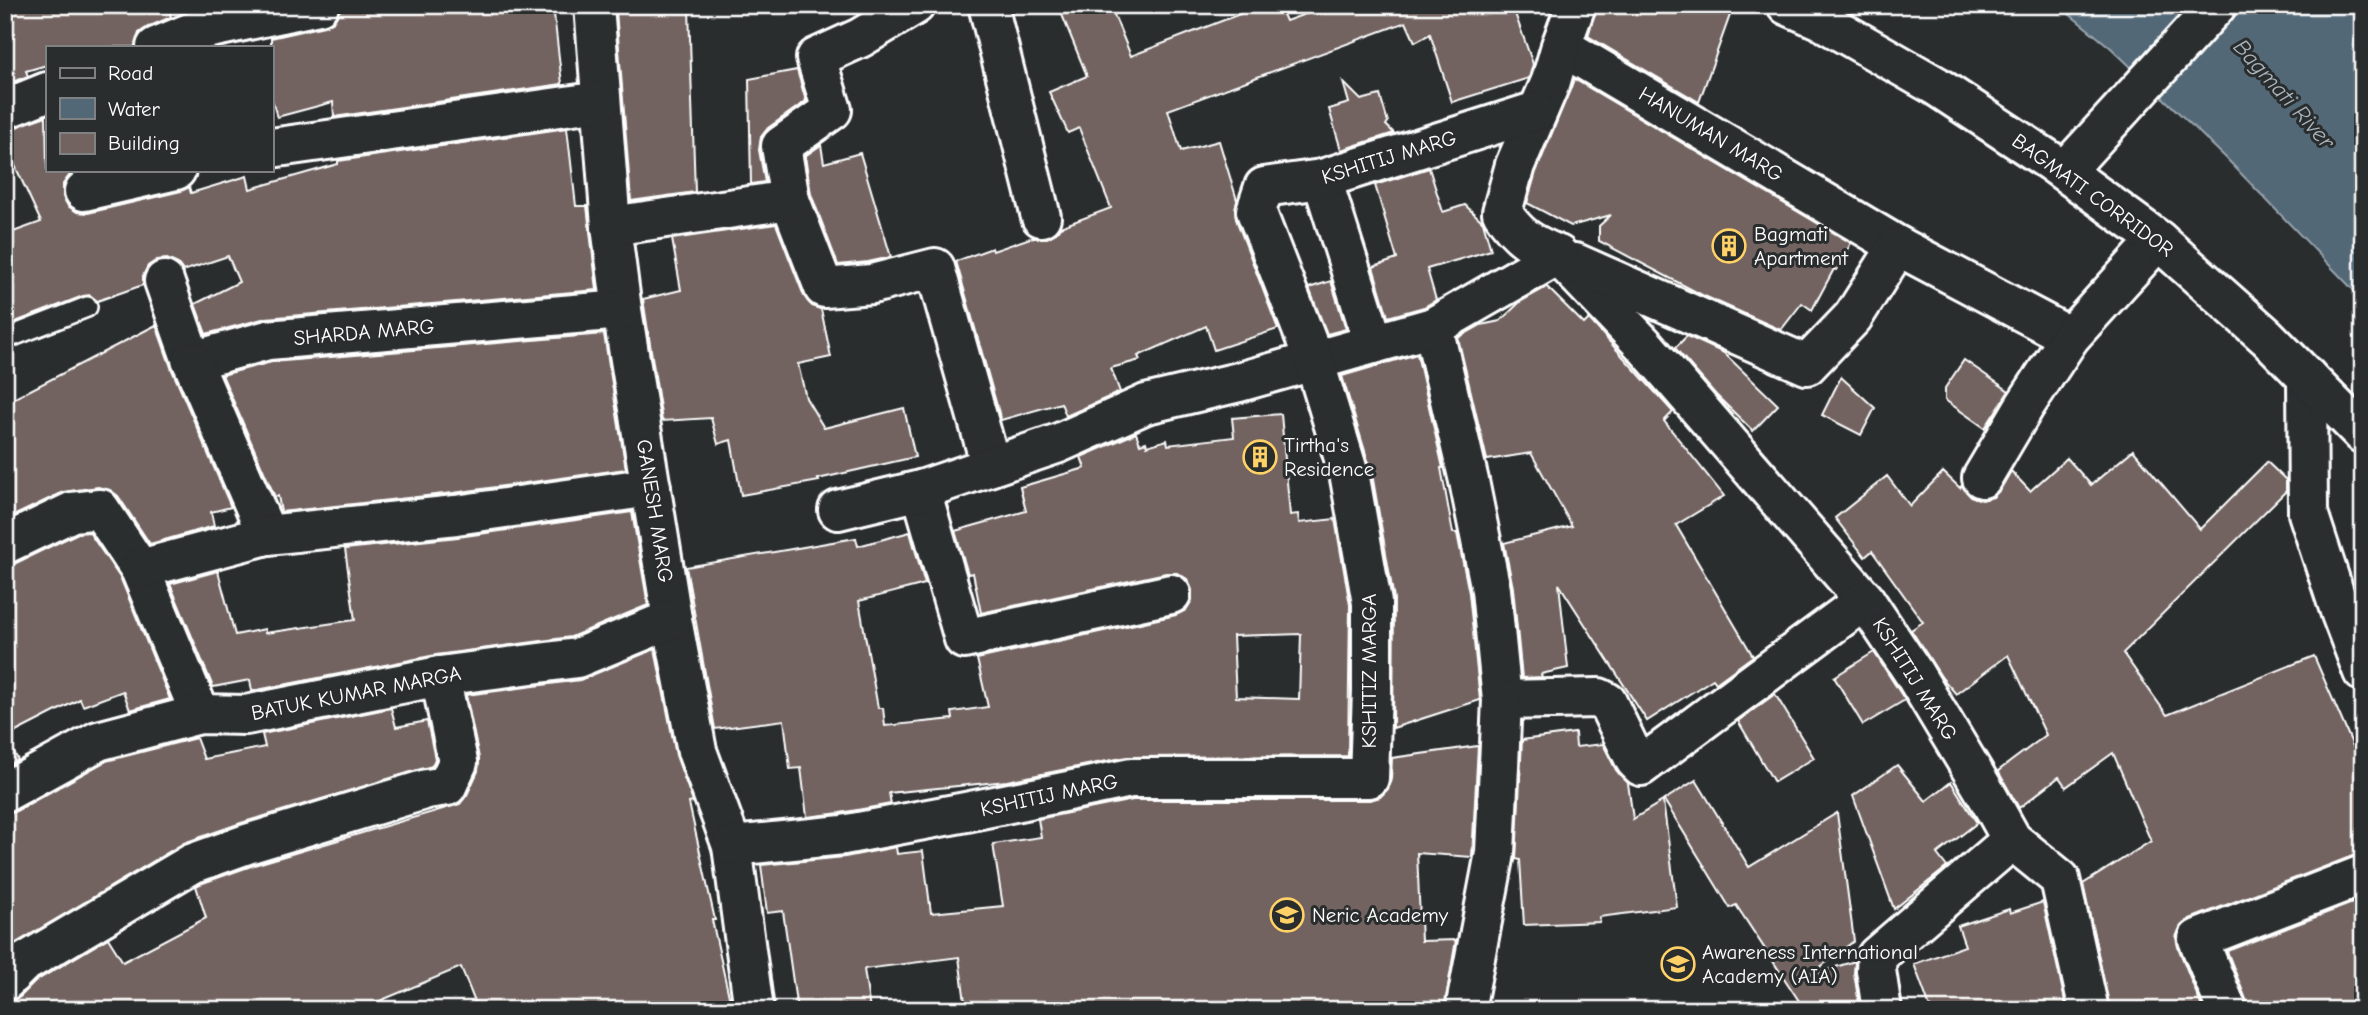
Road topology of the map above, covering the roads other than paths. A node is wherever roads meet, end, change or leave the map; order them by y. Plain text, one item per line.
1 (319, 5) edge
2 (594, 5) edge
3 (915, 5) edge
4 (988, 5) edge
5 (1576, 5) edge
6 (1787, 5) edge
7 (2217, 5) edge
8 (158, 46) edge
9 (1561, 46) junction
10 (46, 92) edge
11 (601, 101) junction
12 (5, 109) edge
13 (1537, 111) junction
14 (273, 148) edge
15 (2065, 171) junction
16 (167, 172) edge
17 (1322, 179) junction
18 (85, 191) dead end
19 (790, 200) junction
20 (1256, 212) joint
21 (1041, 216) dead end
22 (611, 226) junction
23 (2158, 240) junction
24 (1898, 246) junction
25 (1558, 255) junction
26 (164, 281) dead end
27 (88, 307) dead end
28 (622, 310) junction
29 (1433, 327) junction
30 (2070, 337) junction
31 (5, 339) edge
32 (1374, 344) junction
33 (1314, 360) junction
34 (192, 361) junction
35 (2307, 377) junction
36 (2363, 434) edge
37 (991, 466) junction
38 (1982, 478) dead end
39 (651, 486) junction
40 (921, 490) junction
41 (838, 510) dead end
42 (267, 535) junction
43 (5, 544) edge
44 (140, 569) junction
45 (1171, 594) dead end
46 (1865, 600) junction
47 (672, 619) junction
48 (2363, 672) edge
49 (440, 676) junction
50 (1502, 700) junction
51 (200, 714) junction
52 (1368, 778) joint
53 (5, 793) edge
54 (2012, 841) junction
55 (732, 846) junction
56 (2363, 876) edge
57 (5, 981) edge
58 (754, 1010) edge
59 (1465, 1010) edge
60 (1882, 1010) edge
61 (2089, 1010) edge
62 (2227, 1010) edge

1 - 8 street
2 - 11 street, GANESH MARG
3 - 19 street
4 - 21 street
5 - 9 street
6 - 15 street, BAGMATI CORRIDOR
7 - 15 street
9 - 13 street
9 - 24 street, HANUMAN MARG
10 - 12 street
11 - 14 street
11 - 22 street, GANESH MARG
13 - 17 street, KSHITIJ MARG
13 - 25 street
15 - 23 street, BAGMATI CORRIDOR
16 - 18 street
17 - 20 street, KSHITIJ MARG
17 - 32 street
19 - 22 street
19 - 37 street
20 - 33 street, KSHITIZ MARGA
22 - 28 street, GANESH MARG
23 - 30 street
23 - 35 street, BAGMATI CORRIDOR
24 - 25 street
24 - 30 street, HANUMAN MARG
25 - 29 street
25 - 46 street
26 - 34 street
27 - 31 lane
28 - 34 street, SHARDA MARG
28 - 39 street, GANESH MARG
29 - 32 street
29 - 50 street
30 - 38 street
32 - 33 street
33 - 37 street
33 - 52 street, KSHITIZ MARGA
34 - 42 street
35 - 36 street, BAGMATI CORRIDOR
35 - 48 street
37 - 40 street
39 - 42 street
39 - 47 street, GANESH MARG
40 - 41 street
40 - 45 street
42 - 44 street
43 - 44 street
44 - 51 street
46 - 50 street, KSHITIJ MARG
46 - 54 street, KSHITIJ MARG
47 - 49 street, BATUK KUMAR MARGA
47 - 55 street, GANESH MARG
49 - 51 street, BATUK KUMAR MARGA
49 - 57 street
50 - 59 street
51 - 53 street, BATUK KUMAR MARGA
52 - 55 street, KSHITIJ MARG
54 - 60 street
54 - 61 street, KSHITIJ MARG
55 - 58 street, GANESH MARG
56 - 62 street

